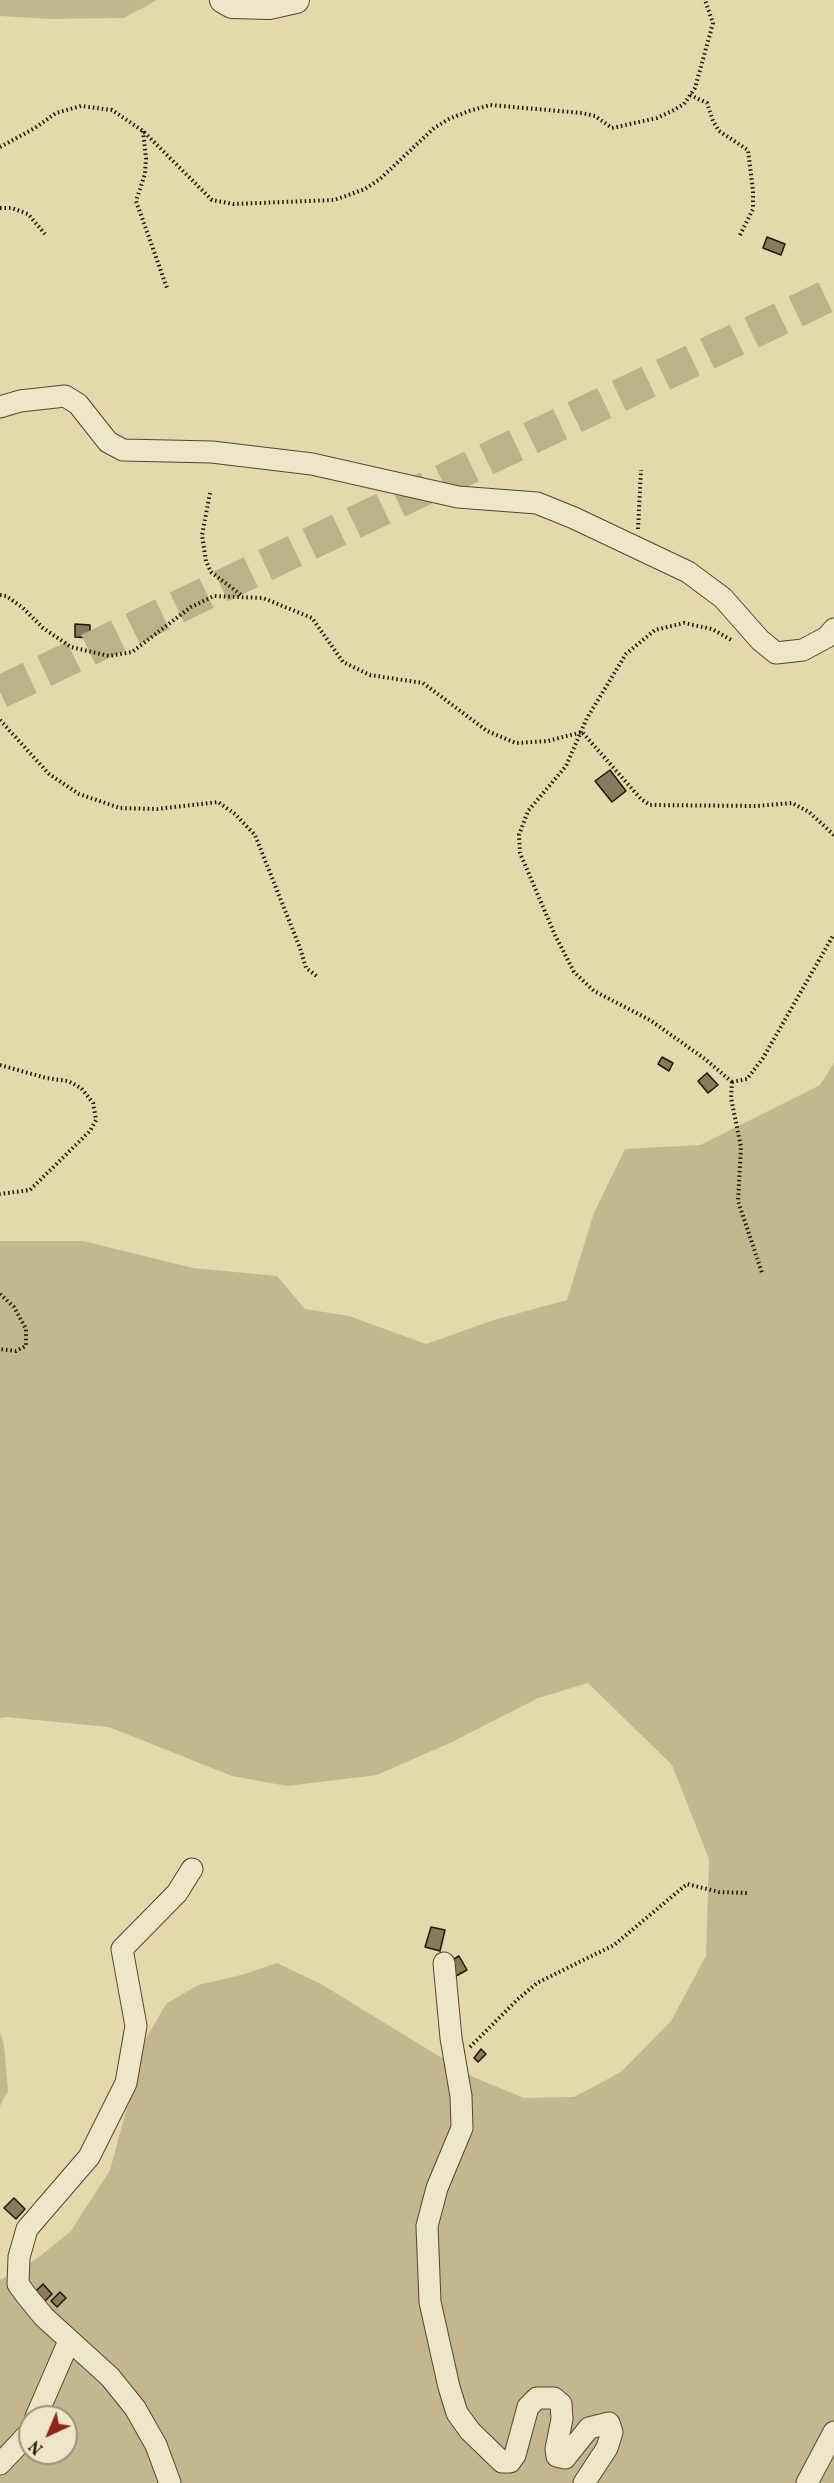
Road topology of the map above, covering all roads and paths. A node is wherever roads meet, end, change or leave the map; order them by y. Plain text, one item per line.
1 (223, 0) edge
2 (296, 0) edge
3 (705, 0) edge
4 (690, 95) junction
5 (142, 131) junction
6 (0, 147) edge
7 (0, 208) edge
8 (45, 234) dead end
9 (739, 237) dead end
10 (167, 288) dead end
11 (0, 407) edge
12 (641, 470) dead end
13 (210, 493) dead end
14 (635, 546) junction
15 (0, 595) edge
16 (241, 595) junction
17 (834, 629) edge
18 (739, 645) dead end
19 (0, 720) edge
20 (582, 732) junction
21 (834, 835) edge
22 (834, 934) edge
23 (318, 977) dead end
24 (0, 1065) edge
25 (732, 1082) junction
26 (0, 1194) edge
27 (762, 1274) dead end
28 (0, 1294) edge
29 (0, 1349) edge
30 (192, 1869) dead end
31 (748, 1893) dead end
32 (444, 1963) dead end
33 (455, 2062) junction
34 (69, 2341) junction
35 (41, 2405) edge
36 (834, 2432) edge
37 (18, 2445) edge
38 (0, 2464) edge
39 (171, 2483) edge
40 (584, 2483) edge
41 (807, 2483) edge

1 - 2 street
3 - 4 path
4 - 5 path
4 - 9 path
5 - 6 path
5 - 10 path
7 - 8 path
11 - 14 street
12 - 14 path
13 - 16 path
14 - 17 street
15 - 16 path
16 - 20 path
18 - 20 path
19 - 23 path
20 - 21 path
20 - 25 path
22 - 25 path
24 - 26 path
25 - 27 path
28 - 29 path
30 - 34 street
31 - 33 path
32 - 33 street
33 - 40 street
34 - 35 street
34 - 39 street
36 - 41 street
37 - 38 street

